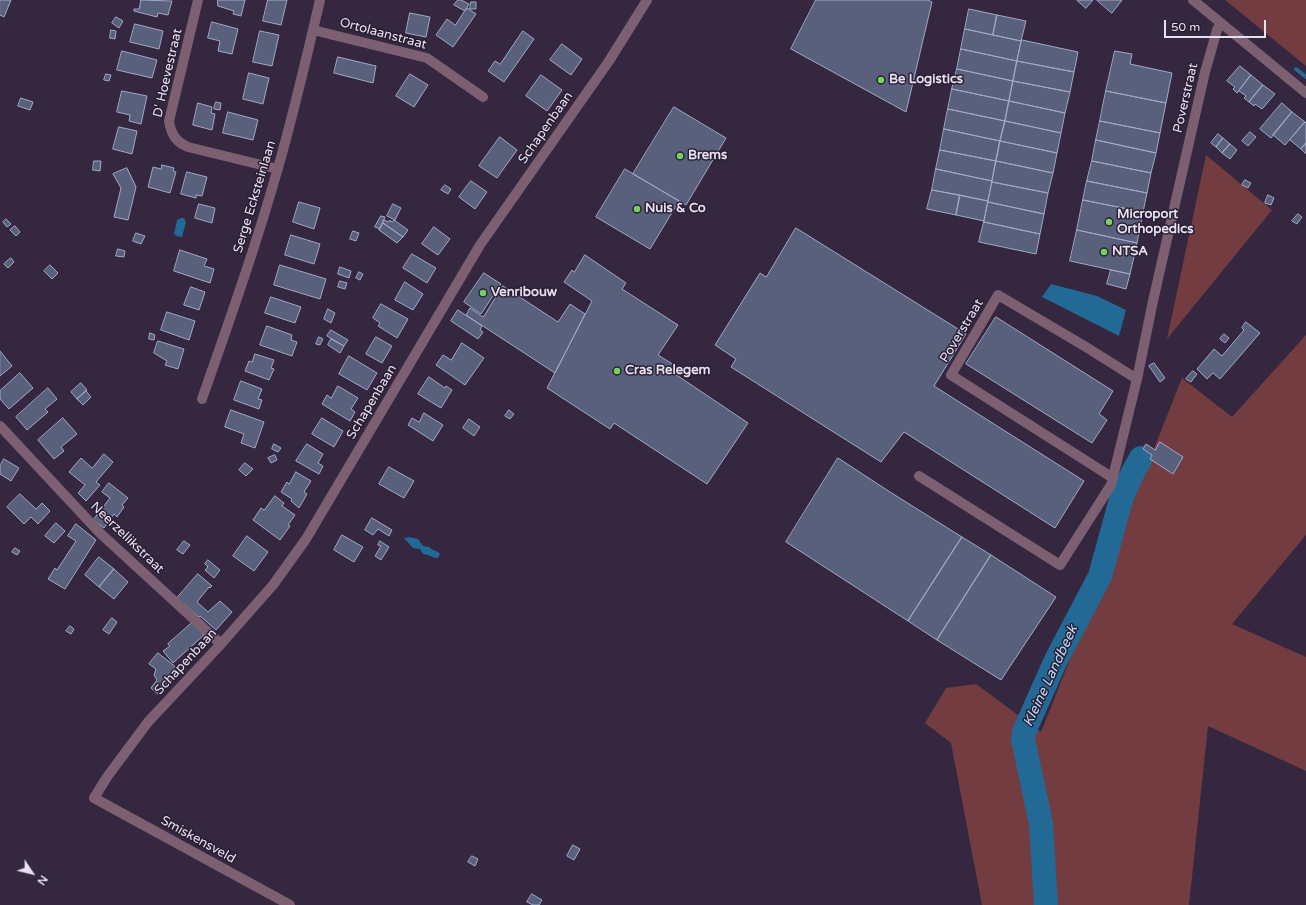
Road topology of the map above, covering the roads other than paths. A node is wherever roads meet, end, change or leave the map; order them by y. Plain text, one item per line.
1 (198, 0) edge
2 (320, 0) edge
3 (648, 0) edge
4 (1193, 0) edge
5 (1221, 23) junction
6 (313, 30) junction
7 (1306, 93) edge
8 (483, 97) dead end
9 (278, 168) junction
10 (1137, 379) junction
11 (202, 399) dead end
12 (0, 426) edge
13 (919, 476) dead end
14 (1113, 478) junction
15 (221, 644) junction
16 (94, 798) joint
17 (290, 905) edge

1 - 9 street, D' Hoevestraat
2 - 6 street, Serge Ecksteinlaan
3 - 15 street, Schapenbaan
4 - 5 street
5 - 7 street
5 - 10 street, Poverstraat
6 - 8 street, Ortolaanstraat
6 - 9 street, Serge Ecksteinlaan
9 - 11 street, Serge Ecksteinlaan
10 - 14 street, Poverstraat
10 - 14 street, Poverstraat
12 - 15 street, Neerzellikstraat
13 - 14 street, Poverstraat
15 - 16 street, Schapenbaan
16 - 17 street, Smiskensveld

